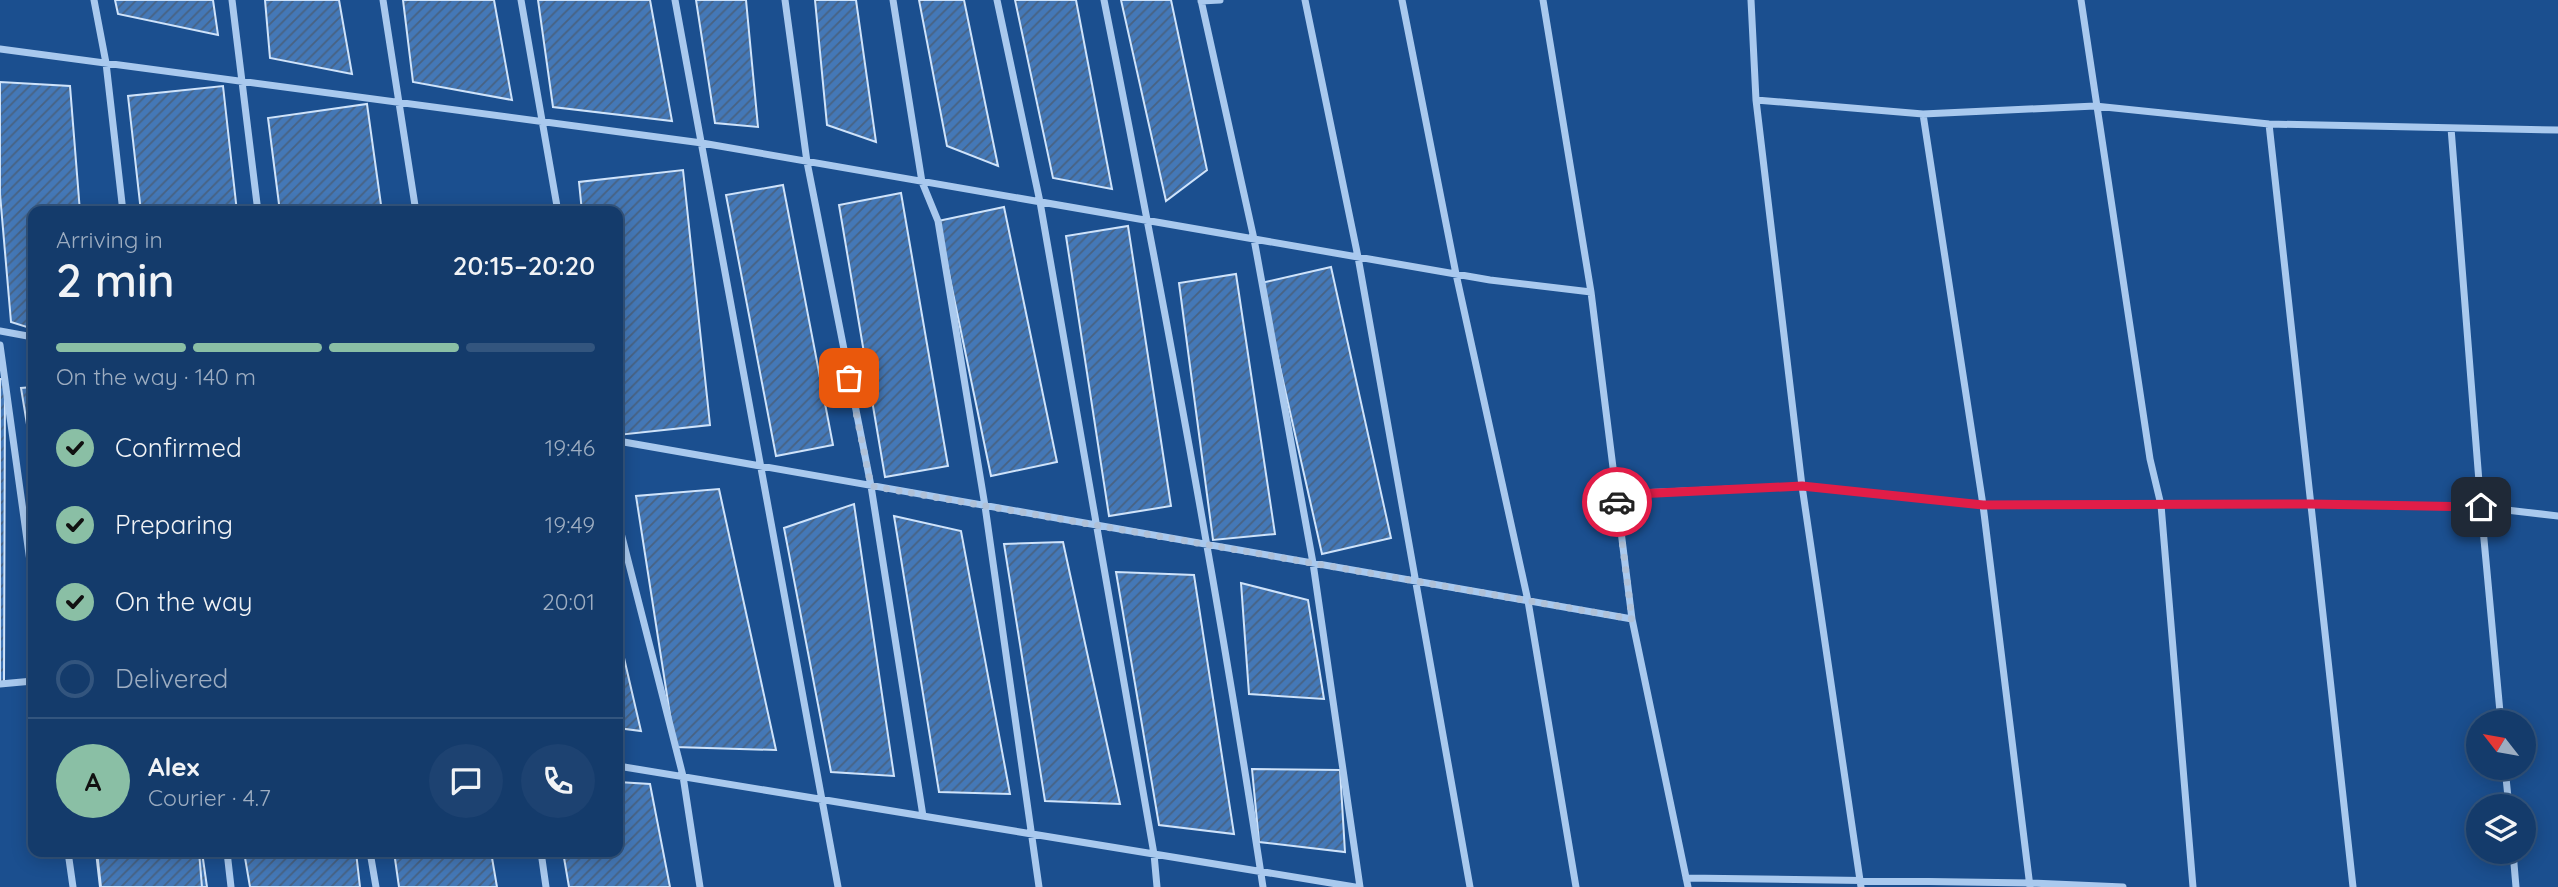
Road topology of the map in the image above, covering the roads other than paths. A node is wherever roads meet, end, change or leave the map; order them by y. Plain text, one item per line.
1 (94, 0) edge
2 (232, 0) edge
3 (383, 0) edge
4 (521, 0) edge
5 (675, 0) edge
6 (785, 0) edge
7 (893, 0) edge
8 (997, 0) edge
9 (1104, 0) edge
10 (1220, 0) edge
11 (1305, 0) edge
12 (1402, 0) edge
13 (1543, 0) edge
14 (1751, 0) edge
15 (2081, 0) edge
16 (1201, 1) edge
17 (0, 49) edge
18 (106, 63) junction
19 (243, 82) junction
20 (1756, 100) junction
21 (400, 103) junction
22 (2095, 107) junction
23 (1923, 114) junction
24 (542, 122) junction
25 (2269, 124) junction
26 (2451, 128) junction
27 (2558, 130) edge
28 (702, 143) junction
29 (807, 162) junction
30 (922, 182) junction
31 (1040, 202) junction
32 (121, 206) edge
33 (257, 206) edge
34 (415, 206) edge
35 (557, 206) edge
36 (1148, 221) junction
37 (1254, 239) junction
38 (1358, 257) junction
39 (1456, 274) junction
40 (1591, 292) junction
41 (0, 331) edge
42 (28, 336) edge
43 (0, 345) edge
44 (623, 442) edge
45 (761, 467) junction
46 (871, 486) junction
47 (1802, 486) junction
48 (1616, 495) junction
49 (2311, 504) junction
50 (1983, 505) junction
51 (2161, 505) junction
52 (985, 506) junction
53 (2481, 507) junction
54 (2558, 516) edge
55 (1097, 526) junction
56 (623, 541) edge
57 (1208, 545) junction
58 (28, 547) edge
59 (1313, 563) junction
60 (1416, 581) junction
61 (1528, 601) junction
62 (1632, 619) junction
63 (28, 681) edge
64 (0, 684) edge
65 (2500, 710) edge
66 (623, 766) edge
67 (683, 776) junction
68 (824, 799) junction
69 (923, 816) junction
70 (1032, 834) junction
71 (1154, 854) junction
72 (69, 857) edge
73 (228, 857) edge
74 (371, 857) edge
75 (542, 857) edge
76 (2514, 864) edge
77 (1260, 871) junction
78 (1686, 878) junction
79 (1860, 883) edge
80 (2030, 885) edge
81 (73, 887) edge
82 (231, 887) edge
83 (376, 887) edge
84 (546, 887) edge
85 (700, 887) edge
86 (838, 887) edge
87 (1039, 887) edge
88 (1157, 887) edge
89 (1263, 887) edge
90 (1357, 887) edge
91 (1470, 887) edge
92 (1576, 887) edge
93 (1688, 887) edge
94 (2123, 887) edge
95 (2193, 887) edge
96 (2353, 887) edge
97 (2516, 887) edge

1 - 18 street
2 - 19 street
3 - 21 street
4 - 24 street
5 - 28 street
6 - 29 street
7 - 30 street
8 - 31 street
9 - 36 street
10 - 16 street
11 - 38 street
12 - 39 street
13 - 40 street
14 - 20 street
15 - 22 street
16 - 37 street
17 - 18 street
18 - 19 street
18 - 32 street
19 - 21 street
19 - 33 street
20 - 23 street
20 - 47 street
21 - 24 street
21 - 34 street
22 - 23 street
22 - 25 street
22 - 51 street
23 - 50 street
24 - 28 street
24 - 35 street
25 - 26 street
25 - 49 street
26 - 27 street
26 - 53 street
28 - 29 street
28 - 45 street
29 - 30 street
29 - 46 street
30 - 31 street
30 - 52 street
31 - 36 street
31 - 55 street
36 - 37 street
36 - 57 street
37 - 38 street
37 - 59 street
38 - 39 street
38 - 60 street
39 - 40 street
39 - 61 street
40 - 48 street
41 - 42 street
43 - 58 street
44 - 45 street
45 - 46 street
45 - 68 street
46 - 52 street
46 - 69 street
47 - 48 street
47 - 50 street
47 - 79 street
48 - 62 street
49 - 51 street
49 - 53 street
49 - 96 street
50 - 51 street
50 - 80 street
51 - 95 street
52 - 55 street
52 - 70 street
53 - 54 street
53 - 65 street
55 - 57 street
55 - 71 street
56 - 67 street
57 - 59 street
57 - 77 street
59 - 60 street
59 - 90 street
60 - 61 street
60 - 91 street
61 - 62 street
61 - 92 street
62 - 78 street
63 - 64 street
66 - 67 street
67 - 68 street
67 - 85 street
68 - 69 street
68 - 86 street
69 - 70 street
70 - 71 street
70 - 87 street
71 - 77 street
71 - 88 street
72 - 81 street
73 - 82 street
74 - 83 street
75 - 84 street
76 - 97 street
77 - 89 street
77 - 90 street
78 - 79 street
78 - 93 street
79 - 80 street
80 - 94 street

